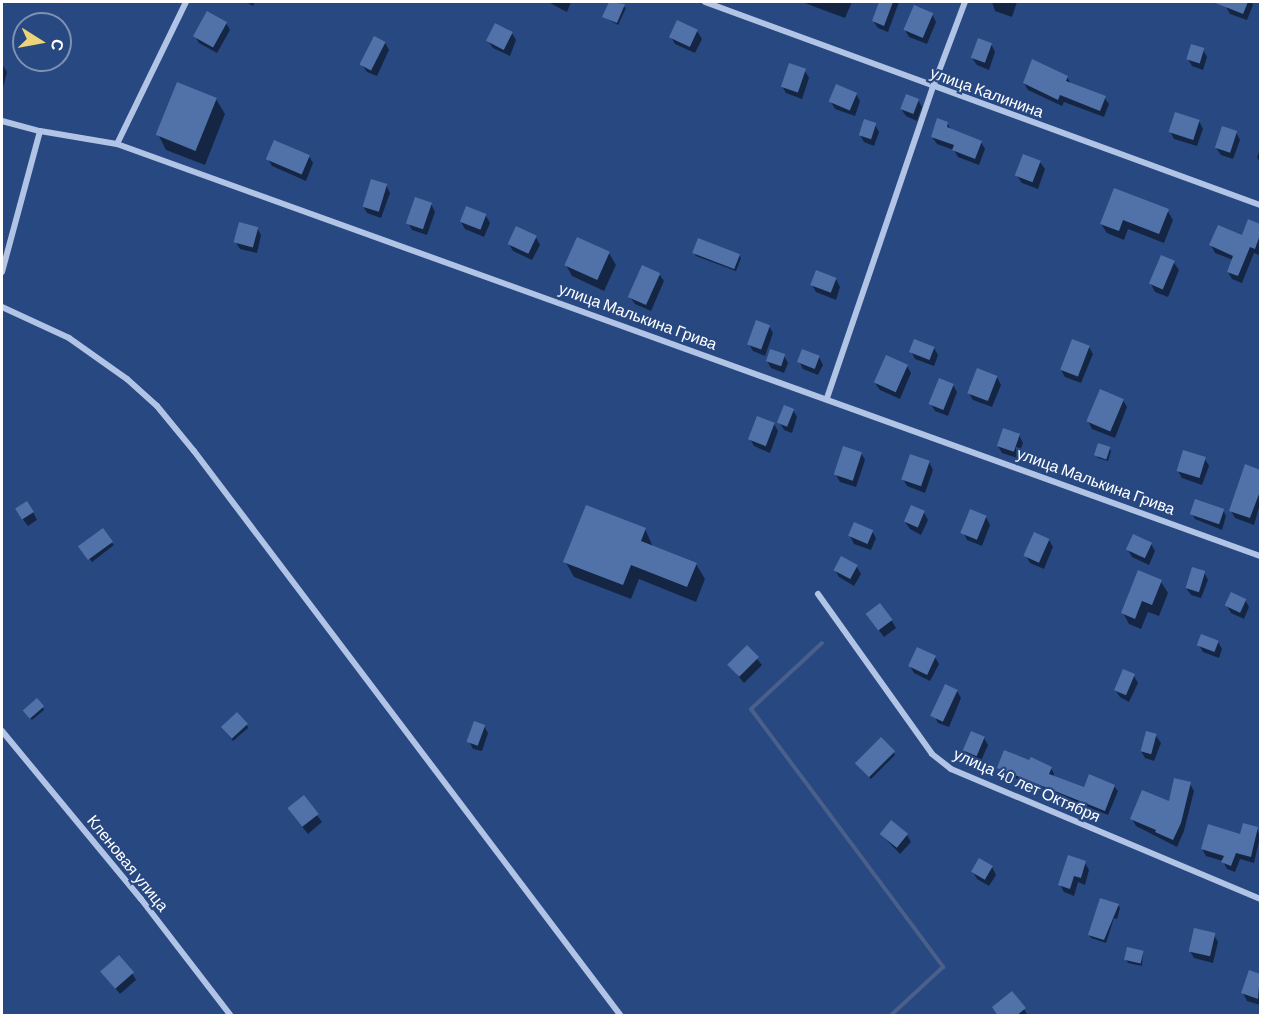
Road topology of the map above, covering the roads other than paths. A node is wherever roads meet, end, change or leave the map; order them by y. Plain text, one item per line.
1 (184, 2) edge
2 (705, 2) edge
3 (965, 2) edge
4 (933, 87) junction
5 (2, 121) edge
6 (40, 131) junction
7 (117, 144) junction
8 (1260, 205) edge
9 (2, 272) edge
10 (2, 307) edge
11 (827, 399) junction
12 (1260, 556) edge
13 (818, 594) dead end
14 (2, 731) edge
15 (1260, 899) edge
16 (231, 1016) edge
17 (621, 1016) edge

1 - 7 street
2 - 4 street, улица Калинина
3 - 4 street
4 - 8 street, улица Калинина
4 - 11 street
5 - 6 street, улица Малькина Грива
6 - 7 street, улица Малькина Грива
6 - 9 street
7 - 11 street, улица Малькина Грива
10 - 17 street
11 - 12 street, улица Малькина Грива
13 - 15 street, улица 40 лет Октября
14 - 16 street, Кленовая улица

